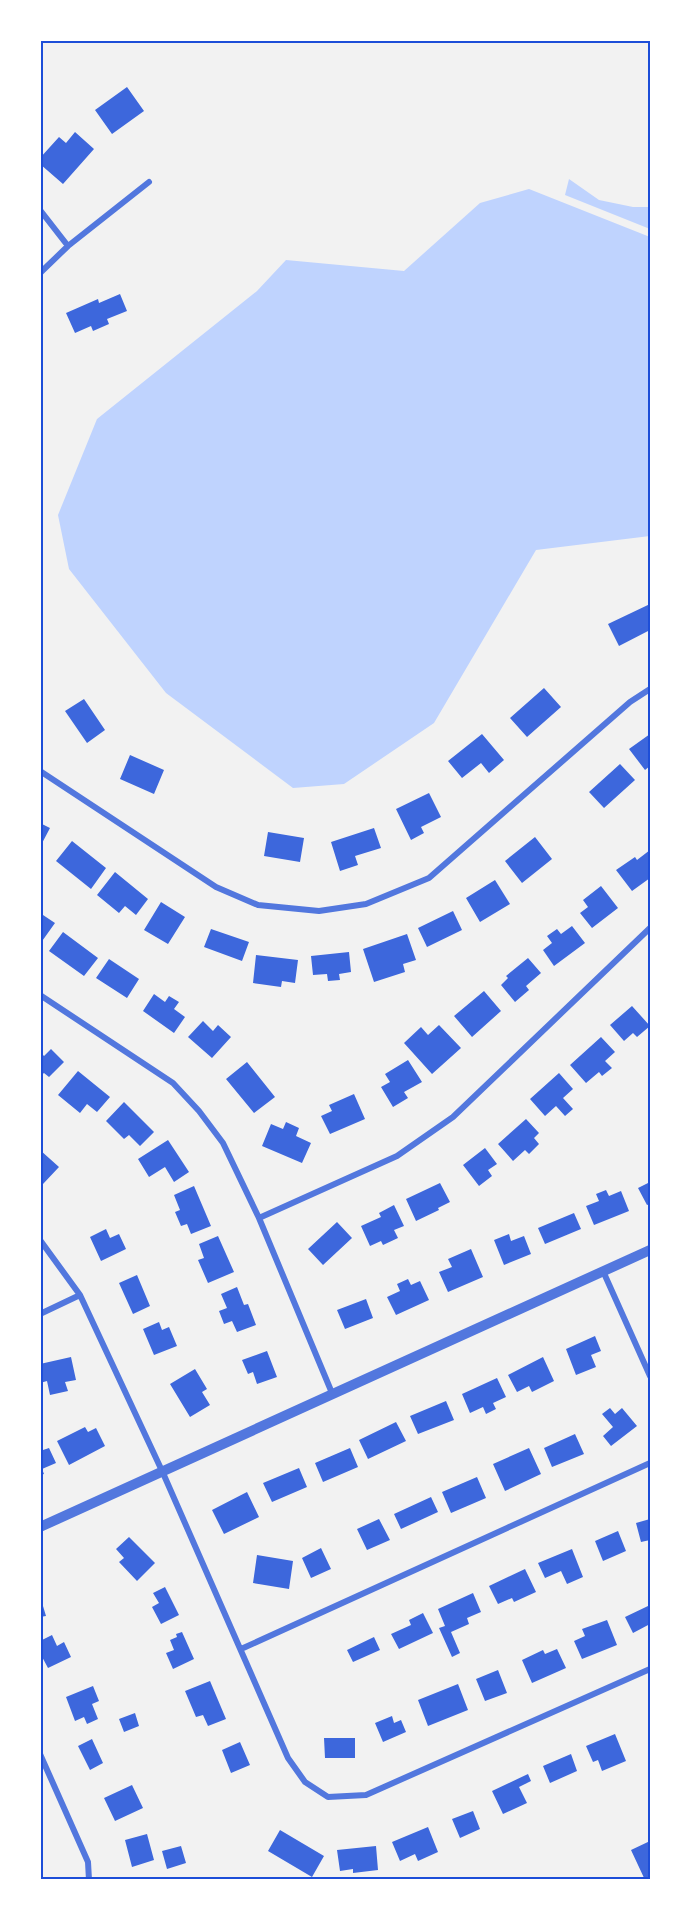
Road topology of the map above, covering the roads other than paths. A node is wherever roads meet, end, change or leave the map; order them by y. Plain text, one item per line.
1 (149, 182) dead end
2 (40, 210) edge
3 (68, 246) junction
4 (40, 273) edge
5 (651, 689) edge
6 (40, 771) edge
7 (651, 928) edge
8 (40, 995) edge
9 (259, 1218) junction
10 (40, 1240) edge
11 (651, 1250) edge
12 (603, 1270) junction
13 (80, 1295) junction
14 (40, 1314) edge
15 (651, 1376) edge
16 (332, 1393) junction
17 (651, 1463) edge
18 (163, 1473) junction
19 (40, 1527) edge
20 (241, 1649) junction
21 (651, 1669) edge
22 (40, 1754) edge
23 (89, 1880) edge

1 - 3 street
2 - 3 street
3 - 4 street
5 - 6 street
7 - 9 street
8 - 9 street
9 - 16 street
10 - 13 street
11 - 12 street
12 - 15 street
12 - 16 street
13 - 14 street
13 - 18 street
16 - 18 street
17 - 20 street
18 - 19 street
18 - 20 street
20 - 21 street
22 - 23 street

